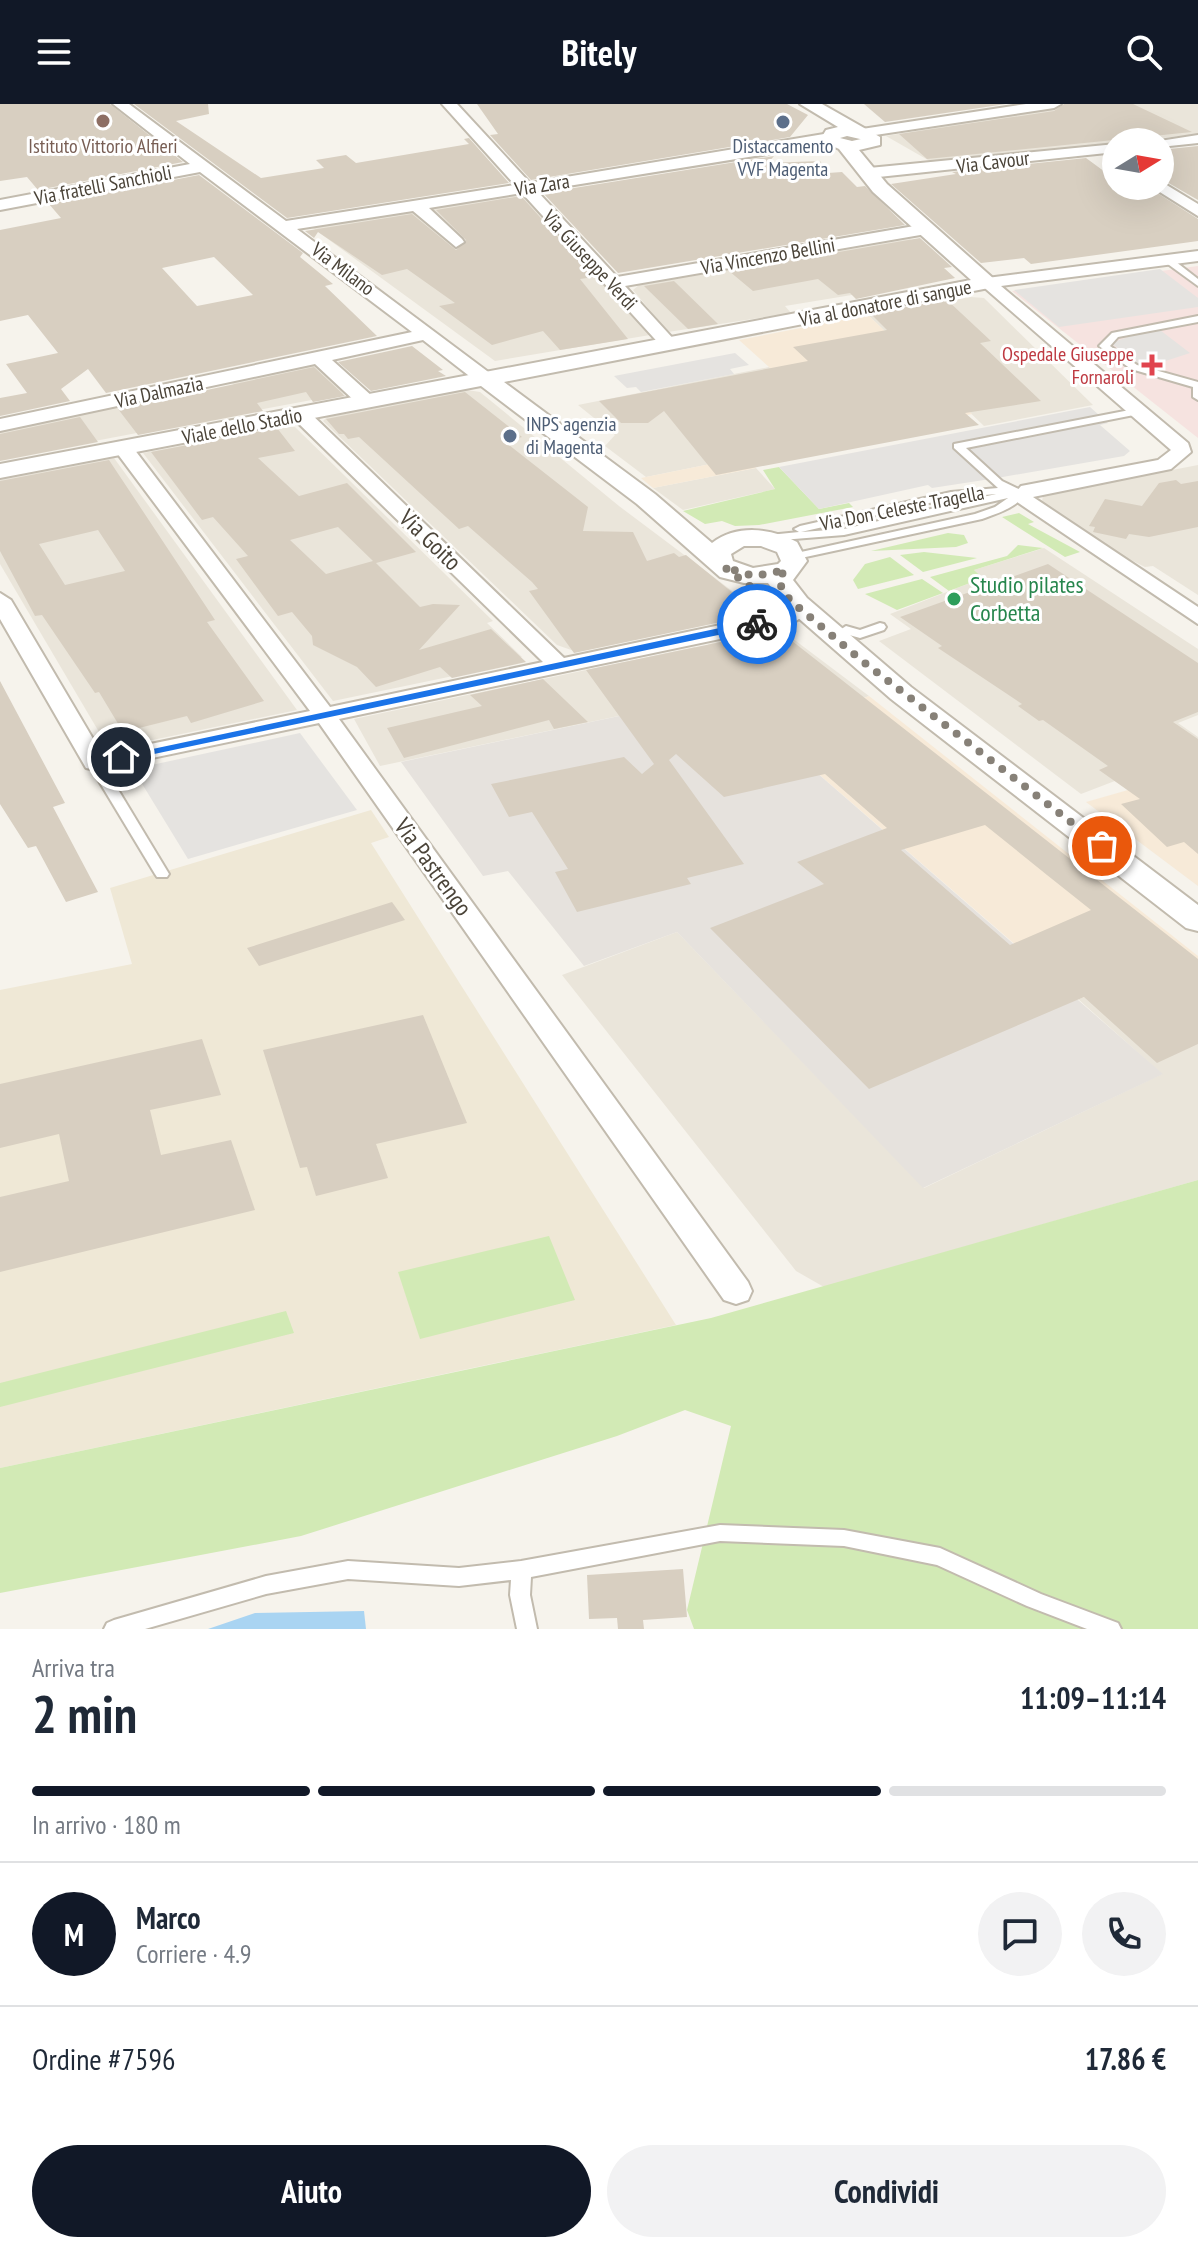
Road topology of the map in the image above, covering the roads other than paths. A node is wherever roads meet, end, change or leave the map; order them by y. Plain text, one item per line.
1 (120, 104) edge
2 (449, 104) edge
3 (809, 104) edge
4 (959, 104) edge
5 (1054, 104) edge
6 (976, 116) junction
7 (853, 136) junction
8 (1198, 139) edge
9 (1174, 142) edge
10 (1102, 152) edge
11 (205, 166) junction
12 (869, 173) junction
13 (523, 188) junction
14 (1174, 195) edge
15 (0, 205) edge
16 (416, 205) junction
17 (1198, 211) edge
18 (286, 226) junction
19 (926, 229) junction
20 (456, 242) dead end
21 (1198, 256) edge
22 (1168, 260) junction
23 (610, 283) junction
24 (987, 283) junction
25 (1198, 283) edge
26 (1198, 319) edge
27 (428, 334) junction
28 (669, 344) junction
29 (319, 358) junction
30 (574, 362) junction
31 (484, 378) junction
32 (536, 385) joint
33 (1198, 385) edge
34 (1198, 397) edge
35 (366, 401) junction
36 (1140, 411) junction
37 (301, 415) junction
38 (0, 425) edge
39 (563, 437) junction
40 (124, 449) junction
41 (0, 471) edge
42 (1020, 495) junction
43 (646, 499) junction
44 (844, 532) junction
45 (762, 537) junction
46 (794, 562) junction
47 (724, 567) junction
48 (0, 600) edge
49 (791, 617) junction
50 (1198, 617) edge
51 (880, 627) dead end
52 (846, 630) dead end
53 (861, 660) junction
54 (559, 665) junction
55 (324, 714) junction
56 (95, 763) junction
57 (162, 874) dead end
58 (1198, 921) edge
59 (736, 1291) dead end
60 (521, 1570) junction
61 (114, 1629) edge
62 (527, 1629) edge
63 (1111, 1629) edge

1 - 11 street, Via Milano
2 - 13 street, Via Giuseppe Verdi
3 - 7 street
4 - 6 street
5 - 6 street, Via Zara
6 - 7 street, Via Zara
7 - 12 street
7 - 13 street, Via Zara
8 - 9 street
10 - 12 street, Via Cavour
11 - 15 street, Via fratelli Sanchioli
11 - 18 street, Via Milano
12 - 19 street
13 - 16 street, Via Zara
13 - 23 street, Via Giuseppe Verdi
14 - 17 street
16 - 18 street, Via Zara
16 - 20 street
18 - 27 street, Via Milano
19 - 23 street, Via Vincenzo Bellini
19 - 24 street
21 - 22 street, Via al donatore di sangue
22 - 24 street, Via al donatore di sangue
22 - 25 lane
23 - 28 street, Via Giuseppe Verdi
24 - 28 street, Via al donatore di sangue
24 - 36 street
26 - 33 lane
27 - 29 street, Via Dalmazia
27 - 31 street, Via Milano
28 - 30 street, Via al donatore di sangue
29 - 35 street
29 - 38 street, Via Dalmazia
30 - 31 street, Via al donatore di sangue
30 - 32 street, Via al donatore di sangue
31 - 35 street, Viale dello Stadio
31 - 39 street, Via Milano
32 - 39 street, Via Milano
33 - 34 lane
35 - 37 street, Viale dello Stadio
36 - 42 street, Via Don Celeste Tragella
36 - 42 lane
37 - 40 street, Viale dello Stadio
37 - 54 street, Via Goito
39 - 43 street, Via Milano
40 - 41 street, Viale dello Stadio
40 - 55 street, Via Pastrengo
42 - 44 lane, Via Don Celeste Tragella
42 - 45 lane, Via Don Celeste Tragella
42 - 46 lane, Via Don Celeste Tragella
42 - 50 street
43 - 45 street, Via Milano
43 - 47 street, Via Milano
44 - 45 lane
44 - 46 lane
45 - 46 street, Via Milano
45 - 47 street
46 - 47 street
46 - 53 street, Via Milano
47 - 49 street, Via Milano
48 - 56 street
49 - 53 street, Via Milano
49 - 54 street
51 - 52 lane
53 - 58 street, Via Milano
54 - 55 street
55 - 56 street
55 - 59 street, Via Pastrengo
56 - 57 lane
60 - 61 lane
60 - 62 lane
60 - 63 lane

